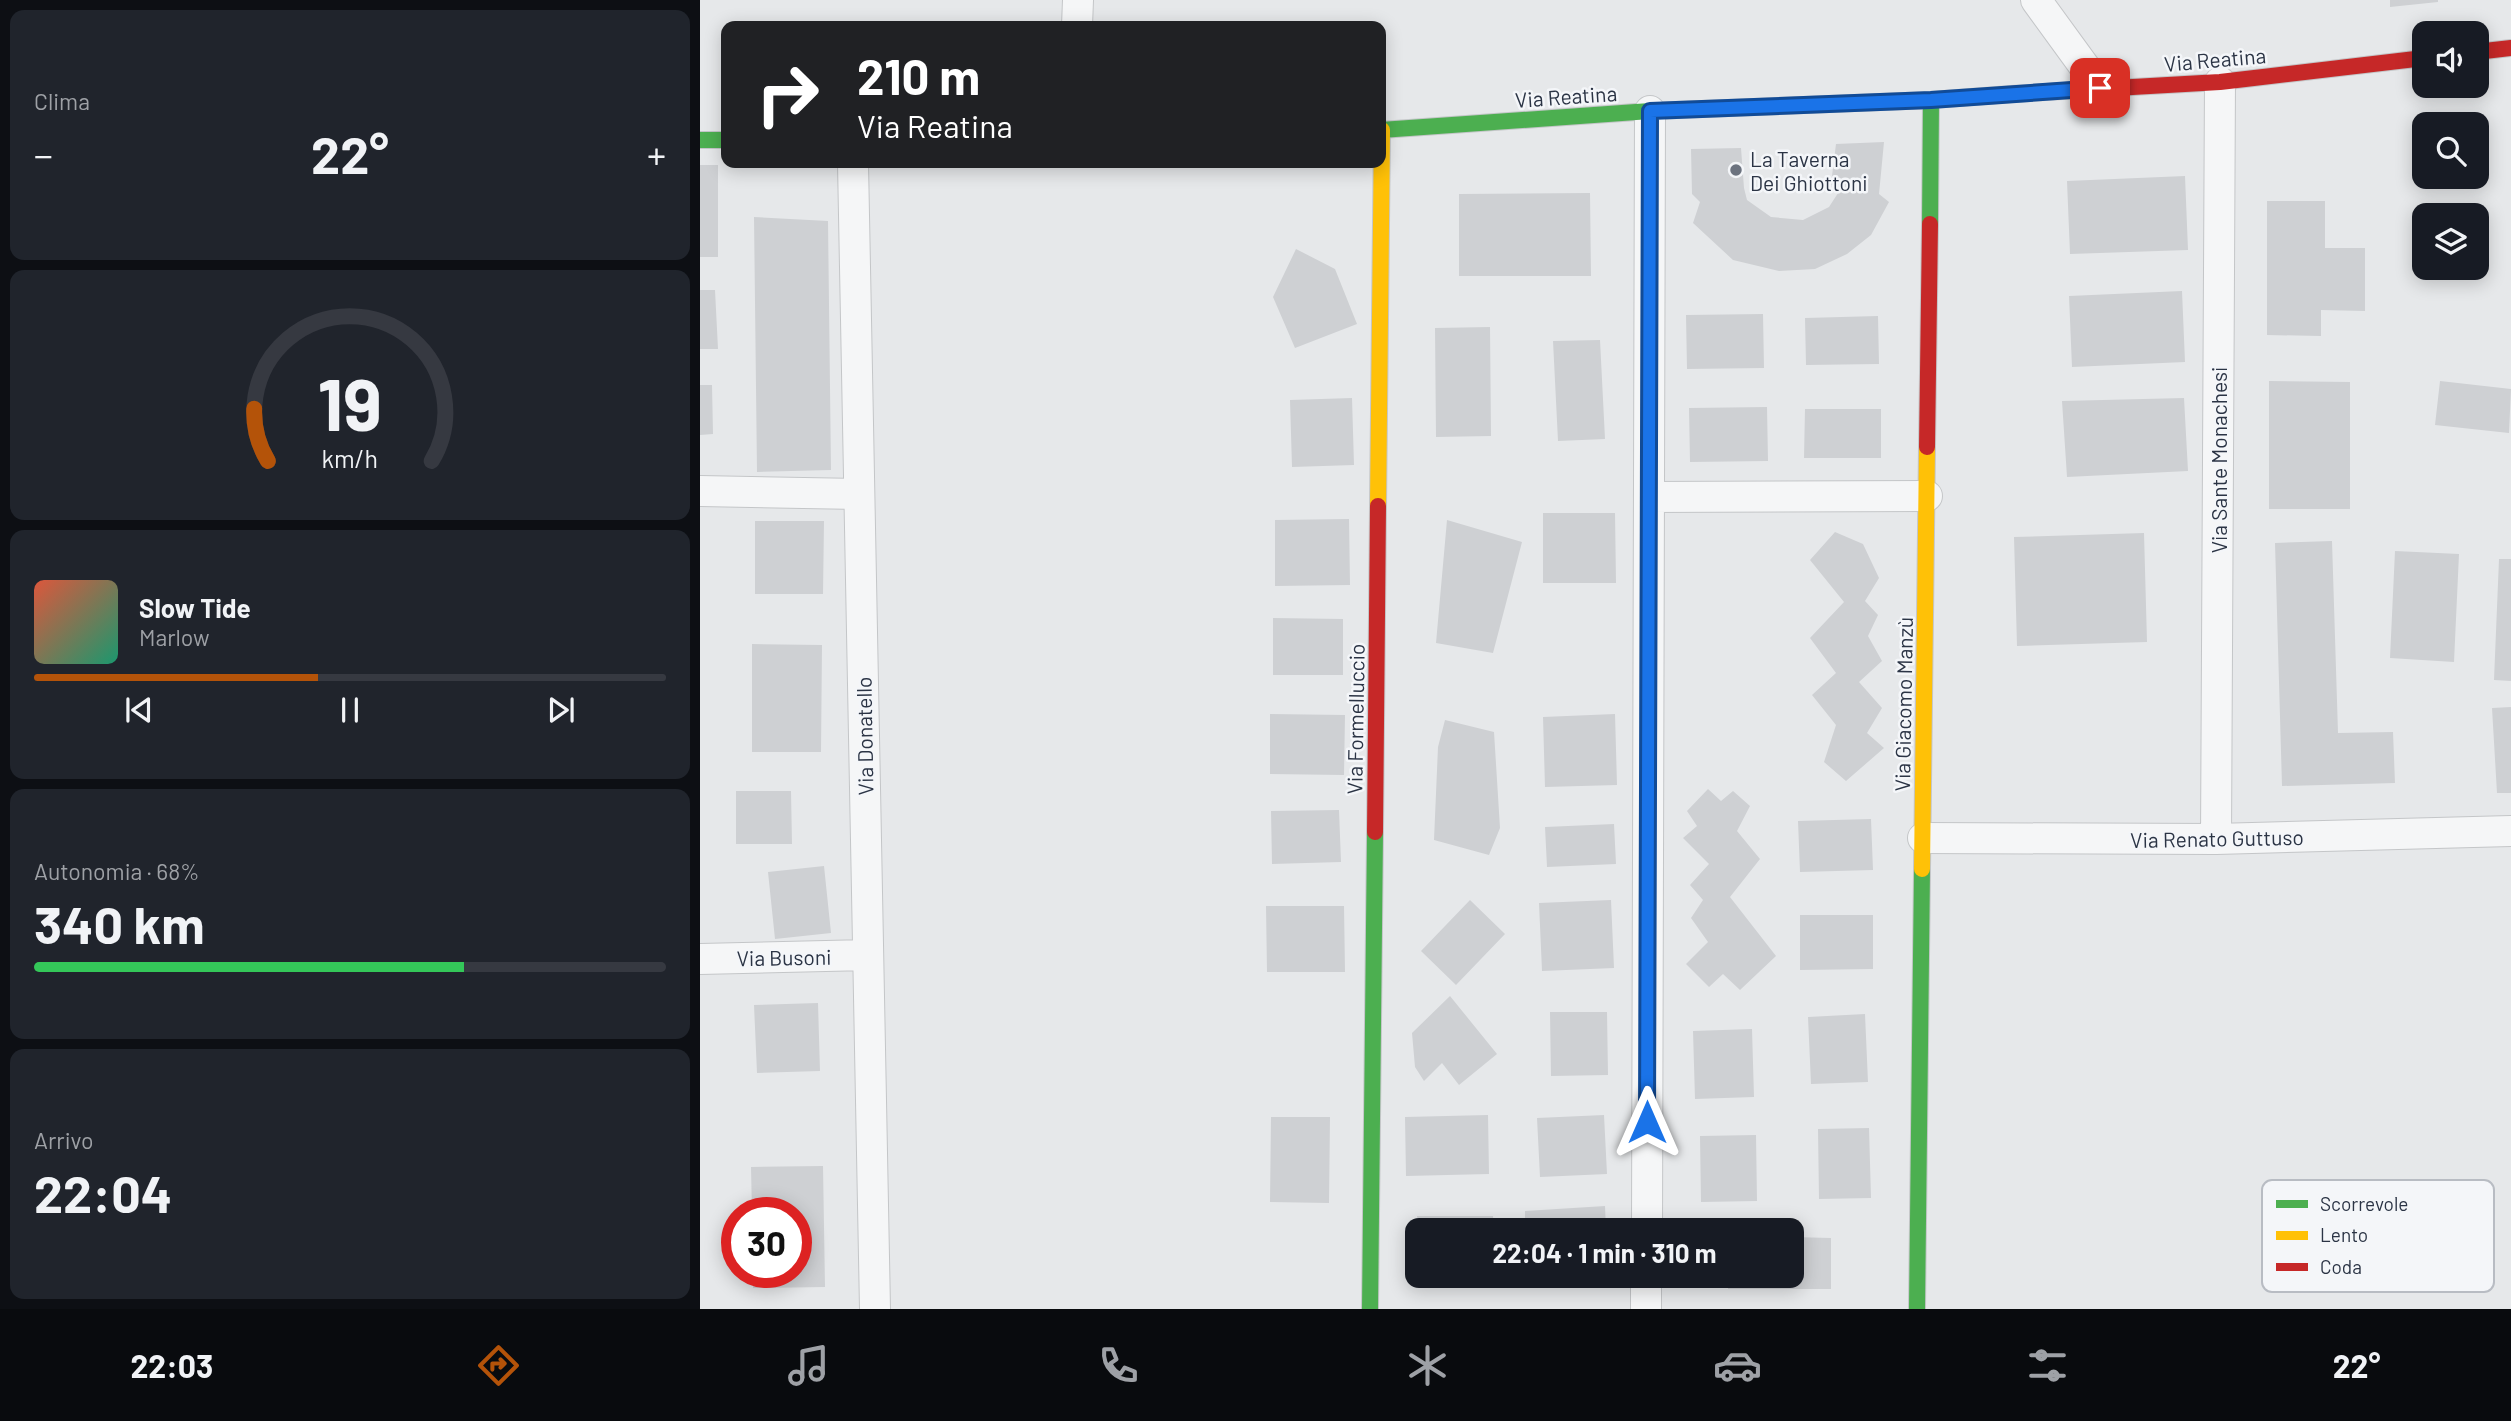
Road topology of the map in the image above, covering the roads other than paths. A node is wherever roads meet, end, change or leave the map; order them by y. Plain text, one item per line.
1 (1078, 0) edge
2 (2036, 0) edge
3 (1077, 21) edge
4 (2511, 48) edge
5 (2489, 51) edge
6 (2412, 59) edge
7 (2220, 82) junction
8 (2100, 88) junction
9 (1931, 100) junction
10 (1650, 111) junction
11 (1386, 130) edge
12 (700, 140) edge
13 (721, 140) edge
14 (853, 168) edge
15 (1382, 168) edge
16 (700, 491) edge
17 (859, 494) junction
18 (1927, 496) junction
19 (1649, 497) junction
20 (2511, 831) edge
21 (1923, 838) junction
22 (2216, 839) junction
23 (868, 955) junction
24 (700, 959) edge
25 (1647, 1218) edge
26 (1646, 1288) edge
27 (875, 1309) edge
28 (1370, 1309) edge
29 (1646, 1309) edge
30 (1917, 1309) edge

1 - 3 street
2 - 8 street
4 - 5 street
6 - 7 street, Via Reatina
7 - 8 street, Via Reatina
7 - 22 street, Via Sante Monachesi
8 - 9 street, Via Reatina
9 - 10 street, Via Reatina
9 - 18 street, Via Giacomo Manzù
10 - 11 street, Via Reatina
10 - 19 street
12 - 13 street
14 - 17 street, Via Donatello
15 - 28 street, Via Formelluccio
16 - 17 street
17 - 23 street, Via Donatello
18 - 19 street
18 - 21 street, Via Giacomo Manzù
19 - 25 street
20 - 22 street, Via Renato Guttuso
21 - 22 street, Via Renato Guttuso
21 - 30 street, Via Giacomo Manzù
23 - 24 street, Via Busoni
23 - 27 street, Via Donatello
26 - 29 street

